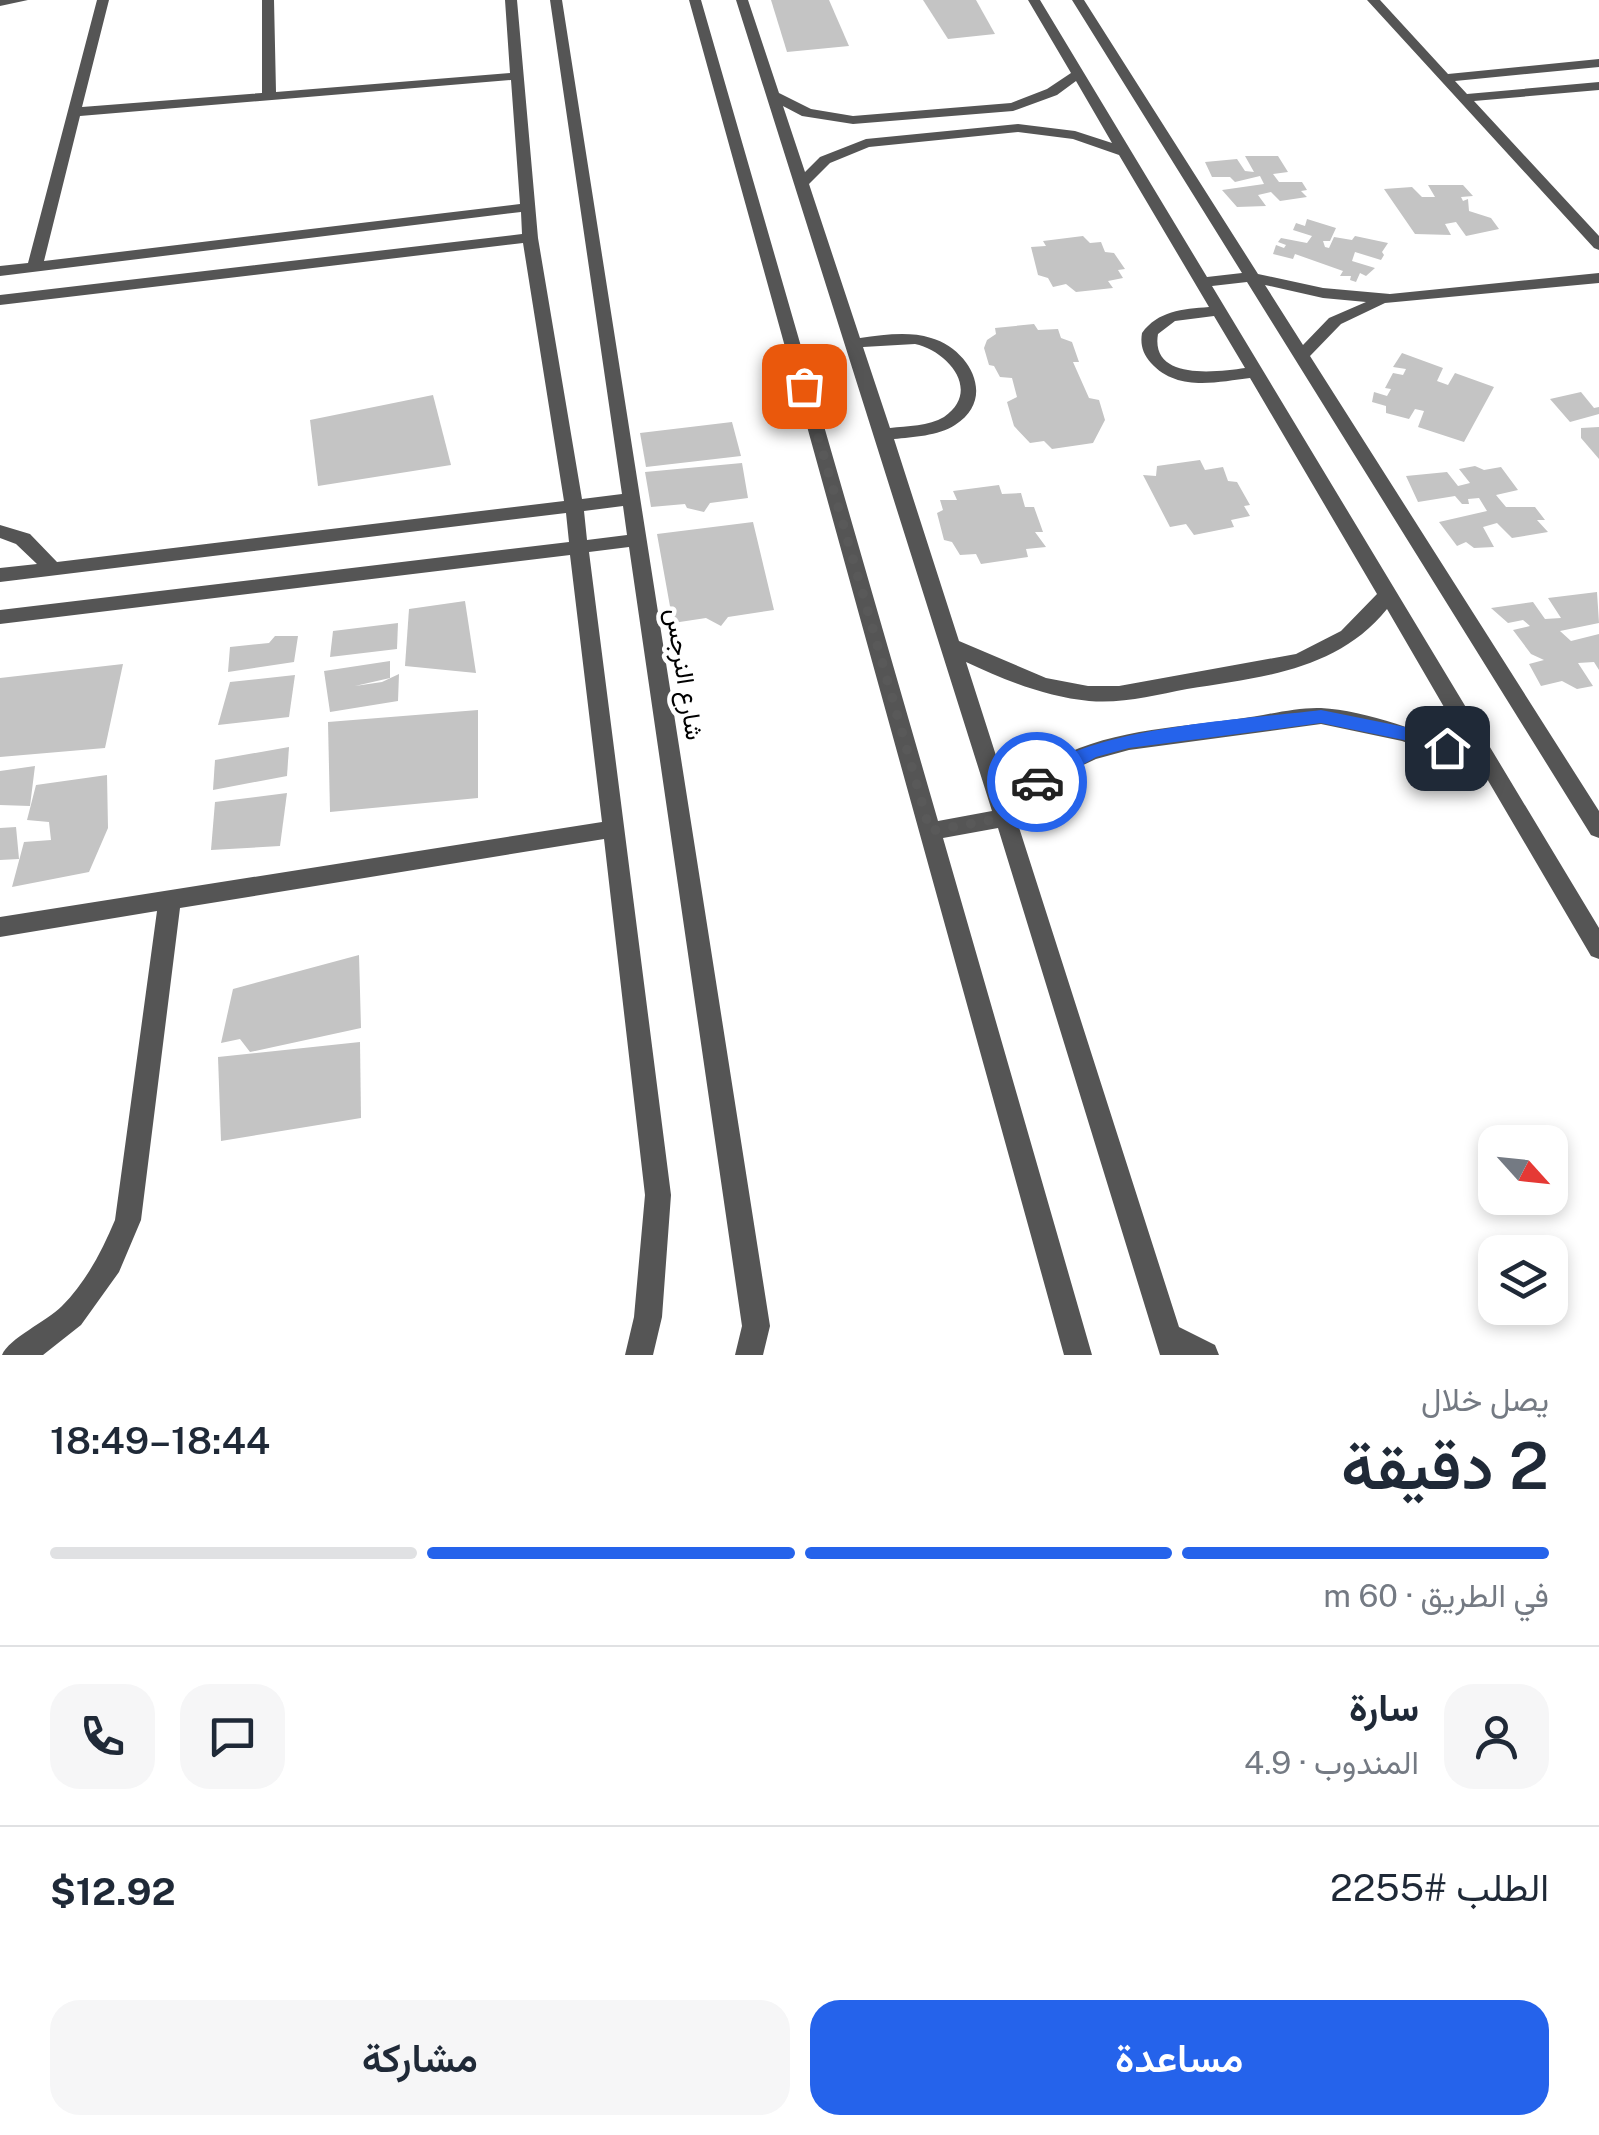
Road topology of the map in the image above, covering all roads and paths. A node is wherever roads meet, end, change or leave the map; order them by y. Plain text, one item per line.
1 (22, 0) edge
2 (103, 0) edge
3 (268, 0) edge
4 (511, 0) edge
5 (556, 0) edge
6 (696, 0) edge
7 (742, 0) edge
8 (1034, 0) edge
9 (1078, 0) edge
10 (1373, 0) edge
11 (0, 2) edge
12 (1599, 63) edge
13 (1079, 72) junction
14 (517, 76) junction
15 (1445, 78) junction
16 (1599, 86) edge
17 (269, 96) junction
18 (774, 96) junction
19 (1464, 98) junction
20 (74, 112) junction
21 (1125, 152) junction
22 (801, 184) junction
23 (528, 207) junction
24 (530, 238) junction
25 (1599, 245) edge
26 (35, 267) junction
27 (0, 271) edge
28 (1252, 277) junction
29 (1599, 278) edge
30 (1202, 282) junction
31 (1390, 299) junction
32 (0, 300) edge
33 (1217, 311) junction
34 (852, 343) junction
35 (1302, 356) junction
36 (1254, 372) junction
37 (882, 435) junction
38 (631, 499) junction
39 (574, 507) junction
40 (0, 531) edge
41 (637, 540) junction
42 (578, 546) junction
43 (53, 569) junction
44 (0, 575) edge
45 (1388, 594) junction
46 (0, 617) edge
47 (949, 644) junction
48 (1489, 766) junction
49 (1003, 818) junction
50 (1599, 829) edge
51 (613, 830) junction
52 (930, 831) junction
53 (170, 900) junction
54 (0, 927) edge
55 (1599, 949) edge
56 (756, 1326) junction
57 (1171, 1345) edge
58 (16, 1355) edge
59 (639, 1355) edge
60 (749, 1355) edge
61 (760, 1355) edge
62 (1078, 1355) edge
63 (1205, 1355) edge

1 - 11 street
2 - 20 street
3 - 17 street
4 - 14 street
5 - 38 street, شارع النرجس
6 - 52 street
7 - 18 street
8 - 13 street
9 - 28 street
10 - 15 street
12 - 15 street
13 - 18 street
13 - 21 street
14 - 17 street
14 - 23 street
15 - 19 street
16 - 19 street
17 - 20 street
18 - 22 street
19 - 25 street
20 - 26 street
21 - 22 street
21 - 30 street
22 - 34 street
23 - 24 street
23 - 26 street
24 - 32 street
24 - 39 street
26 - 27 street
28 - 30 street
28 - 31 street
28 - 35 street
29 - 31 street
30 - 33 street
31 - 35 street
33 - 36 street
33 - 36 street
34 - 37 street
34 - 37 street
35 - 50 street
36 - 45 street
37 - 47 street
38 - 39 street
38 - 41 street, شارع النرجس
39 - 42 street
39 - 43 street
40 - 43 street
41 - 42 street
41 - 56 street, شارع النرجس
42 - 46 street
42 - 51 street
43 - 44 street
45 - 47 street
45 - 48 street
47 - 49 street
48 - 49 street
48 - 55 street
49 - 52 street
49 - 57 street
51 - 53 street
51 - 59 street
52 - 62 street
53 - 54 street
53 - 58 street
56 - 60 street, شارع النرجس
56 - 61 street
57 - 63 street

